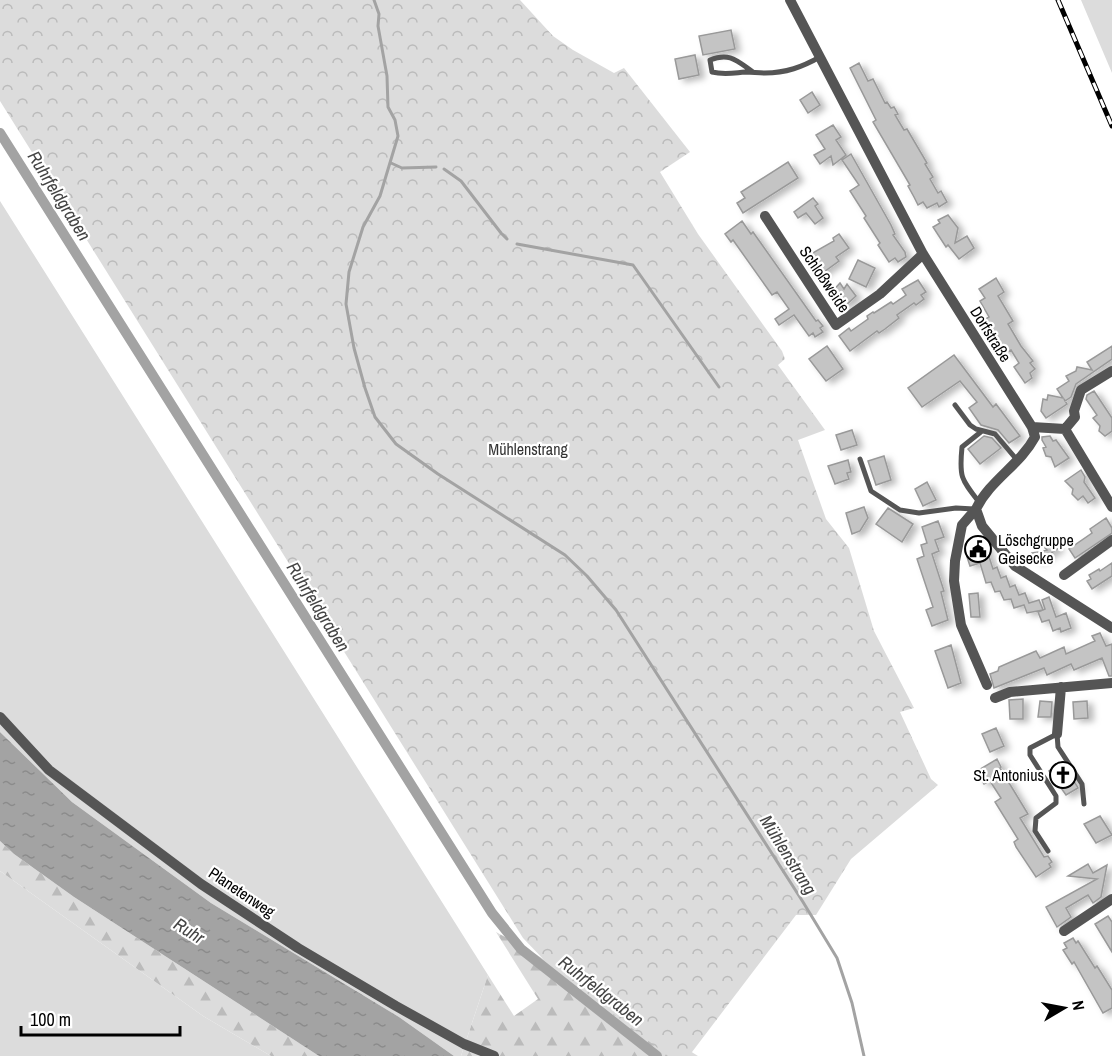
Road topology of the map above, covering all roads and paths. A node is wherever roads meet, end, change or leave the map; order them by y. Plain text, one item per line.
1 (790, 0) edge
2 (820, 57) junction
3 (753, 72) junction
4 (765, 216) dead end
5 (924, 254) junction
6 (1112, 371) edge
7 (955, 405) dead end
8 (1032, 427) junction
9 (1065, 429) junction
10 (982, 431) junction
11 (861, 459) dead end
12 (1017, 460) junction
13 (977, 505) junction
14 (1112, 507) edge
15 (1112, 540) edge
16 (1064, 574) dead end
17 (1112, 628) edge
18 (1112, 683) edge
19 (987, 685) dead end
20 (1060, 687) junction
21 (995, 698) dead end
22 (0, 717) edge
23 (1058, 734) junction
24 (1084, 804) dead end
25 (1048, 851) dead end
26 (1112, 899) edge
27 (1064, 931) dead end
28 (494, 1056) edge

1 - 2 street, Dorfstraße
2 - 3 lane
2 - 5 street, Dorfstraße
3 - 3 lane
4 - 5 street, Schloßweide
5 - 8 street, Dorfstraße
6 - 9 street
7 - 10 lane
8 - 9 street
8 - 12 street
9 - 14 street
10 - 12 lane
10 - 13 lane
11 - 13 lane
12 - 13 street
13 - 17 street
13 - 19 street
15 - 16 street
18 - 20 street
20 - 21 street
20 - 23 street
22 - 28 street, Planetenweg
23 - 24 lane
23 - 25 lane
26 - 27 street

